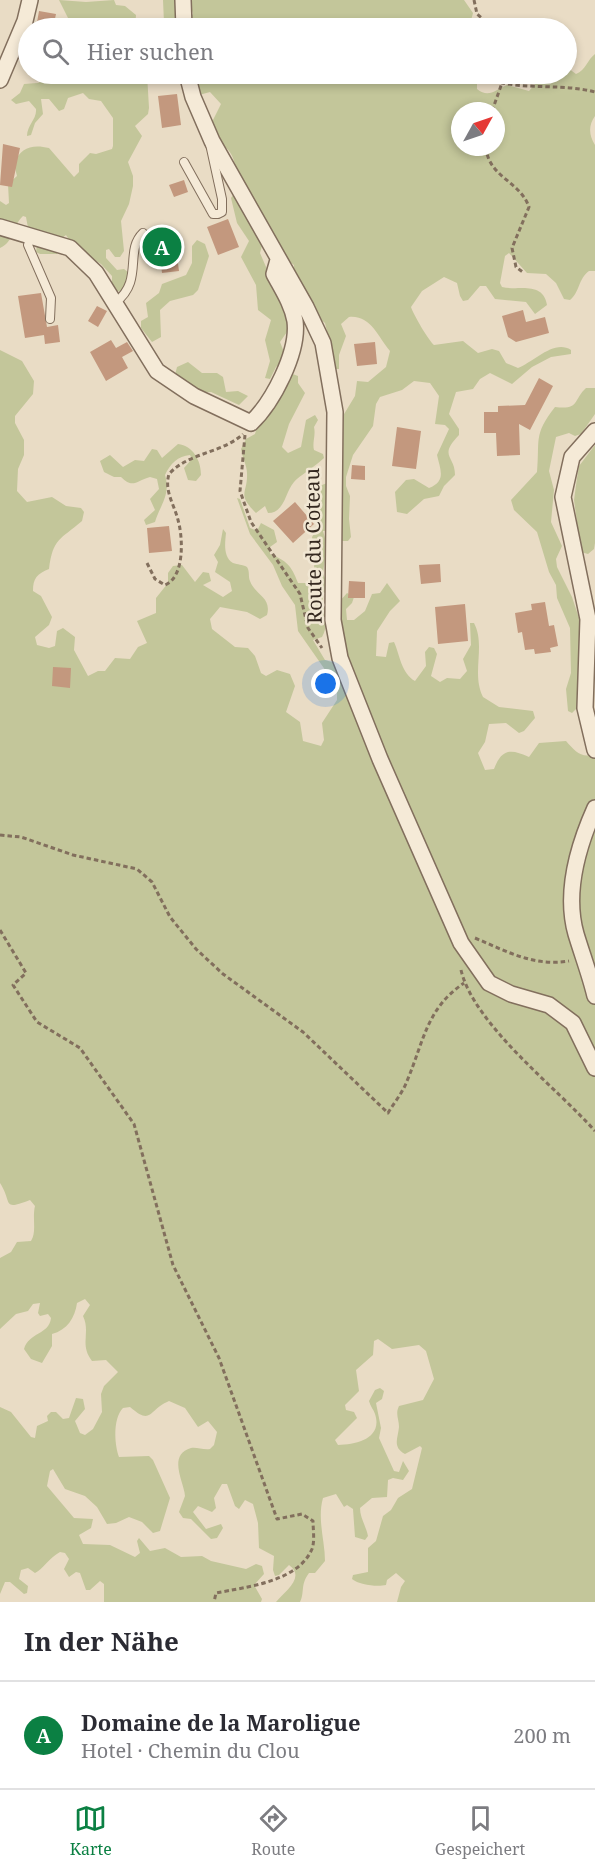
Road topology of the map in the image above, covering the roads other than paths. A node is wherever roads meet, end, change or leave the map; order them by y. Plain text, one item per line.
1 (30, 0) edge
2 (183, 0) edge
3 (26, 18) edge
4 (184, 18) edge
5 (18, 38) edge
6 (0, 80) edge
7 (190, 84) edge
8 (212, 141) junction
9 (184, 162) dead end
10 (0, 227) edge
11 (143, 232) dead end
12 (31, 236) junction
13 (278, 260) junction
14 (116, 302) junction
15 (50, 319) dead end
16 (595, 431) edge
17 (595, 750) edge
18 (595, 808) edge
19 (595, 996) edge
20 (595, 1068) edge

1 - 3 street
2 - 4 street
5 - 6 street
7 - 8 street, Route du Coteau
8 - 9 lane
8 - 13 street, Route du Coteau
10 - 12 street
11 - 14 lane
12 - 14 street
12 - 15 lane
13 - 14 street
13 - 20 street, Route du Coteau
16 - 17 street
18 - 19 street

